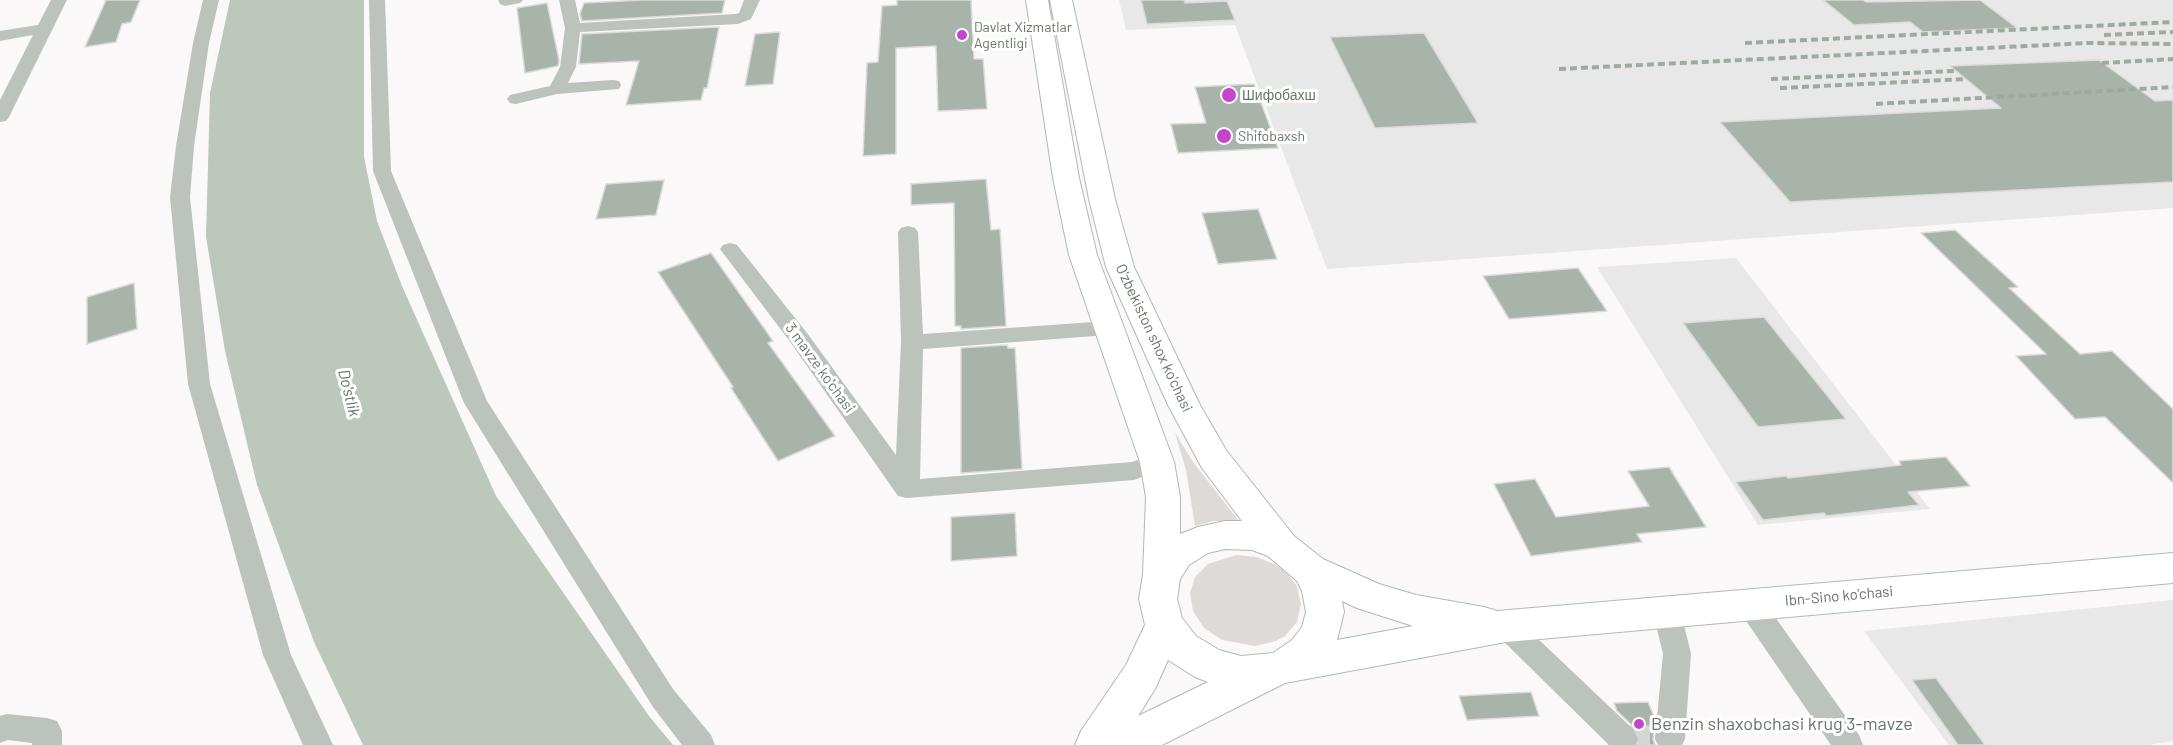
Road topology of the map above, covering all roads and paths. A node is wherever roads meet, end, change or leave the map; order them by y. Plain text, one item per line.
1 (59, 0) edge
2 (212, 0) edge
3 (377, 0) edge
4 (567, 0) edge
5 (752, 0) edge
6 (1037, 0) edge
7 (1061, 0) edge
8 (573, 28) junction
9 (44, 29) junction
10 (0, 36) edge
11 (614, 85) dead end
12 (557, 89) junction
13 (516, 99) dead end
14 (0, 117) edge
15 (908, 232) dead end
16 (730, 249) dead end
17 (1108, 328) junction
18 (912, 342) junction
19 (1157, 462) junction
20 (907, 489) junction
21 (1281, 546) junction
22 (2173, 568) edge
23 (1310, 570) junction
24 (1162, 575) junction
25 (1750, 604) junction
26 (1667, 612) junction
27 (1164, 625) junction
28 (1506, 626) junction
29 (1279, 668) junction
30 (0, 730) edge
31 (1623, 739) dead end
32 (1670, 739) dead end
33 (48, 745) edge
34 (318, 745) edge
35 (700, 745) edge
36 (1096, 745) edge
37 (1120, 745) edge
38 (1848, 745) edge

1 - 9 street
2 - 34 street
3 - 35 street
4 - 8 street
5 - 8 street
6 - 17 main road
7 - 21 main road, O'zbekiston shox ko'chasi
8 - 12 street
9 - 10 street
9 - 14 street
11 - 12 street
12 - 13 street
15 - 18 street
16 - 20 street, 3 mavze ko'chasi
17 - 18 street
17 - 19 main road
18 - 20 street
19 - 20 street
19 - 24 main road
21 - 23 main road
21 - 24 main road
22 - 25 main road, Ibn-Sino ko'chasi
23 - 28 main road
23 - 29 main road
24 - 27 main road
25 - 26 main road, Ibn-Sino ko'chasi
25 - 38 street
26 - 28 main road, Ibn-Sino ko'chasi
26 - 32 street
27 - 29 main road
27 - 36 main road
28 - 29 main road
28 - 31 street
29 - 37 main road
30 - 33 street

